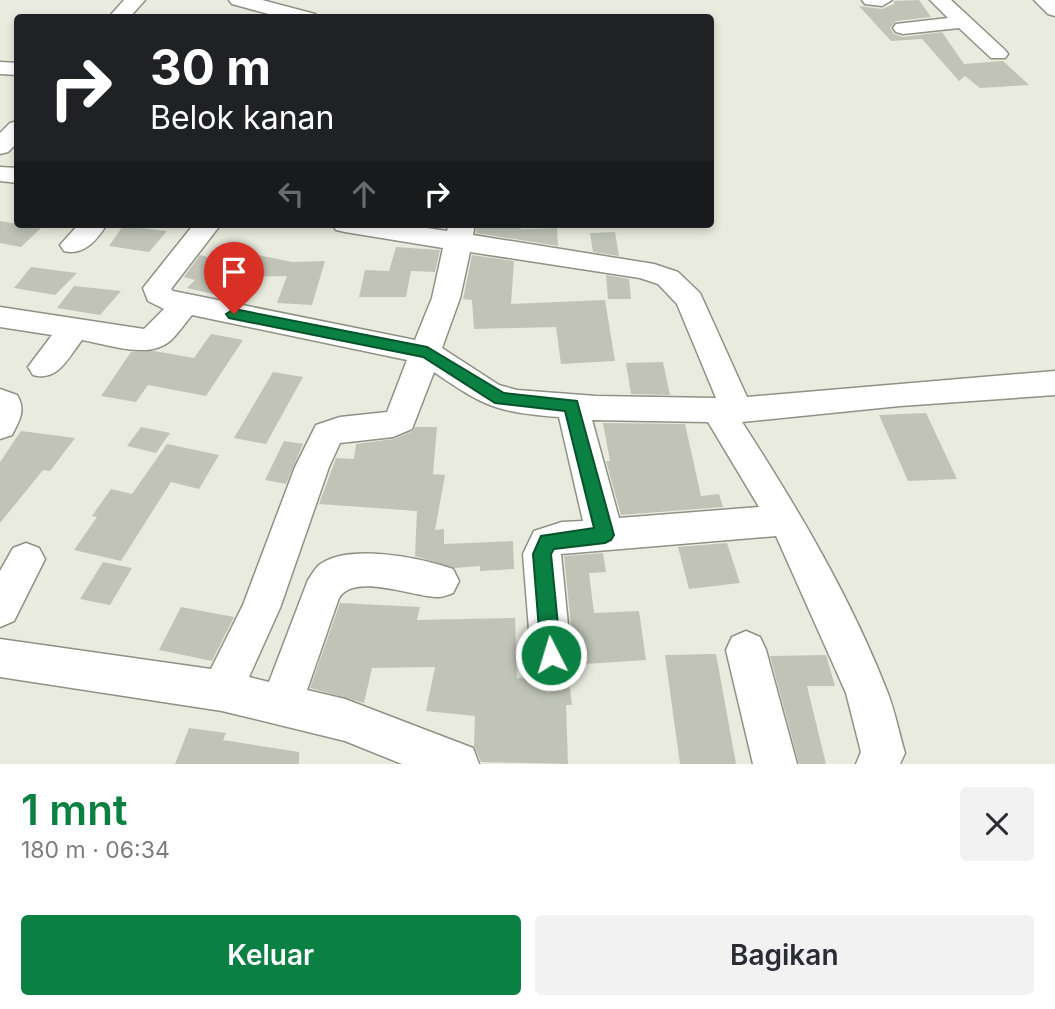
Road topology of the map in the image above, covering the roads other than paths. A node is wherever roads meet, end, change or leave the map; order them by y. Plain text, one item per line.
1 (135, 0) edge
2 (239, 0) edge
3 (872, 0) edge
4 (882, 0) edge
5 (940, 0) edge
6 (1044, 0) edge
7 (1055, 10) edge
8 (122, 14) edge
9 (293, 14) edge
10 (964, 22) junction
11 (903, 27) dead end
12 (998, 54) dead end
13 (14, 132) edge
14 (0, 147) edge
15 (90, 228) edge
16 (205, 228) edge
17 (391, 228) edge
18 (459, 234) edge
19 (74, 245) dead end
20 (184, 304) junction
21 (0, 317) edge
22 (74, 329) junction
23 (427, 353) junction
24 (44, 367) dead end
25 (1039, 384) edge
26 (0, 401) edge
27 (572, 406) junction
28 (727, 410) junction
29 (0, 426) edge
30 (786, 520) junction
31 (605, 535) junction
32 (26, 559) dead end
33 (440, 581) dead end
34 (0, 609) edge
35 (746, 650) dead end
36 (551, 655) dead end
37 (0, 658) edge
38 (222, 691) junction
39 (281, 705) junction
40 (457, 764) edge
41 (775, 764) edge
42 (878, 764) edge

1 - 8 street
2 - 9 street
3 - 4 street
5 - 10 street
6 - 7 street
10 - 11 street
10 - 12 street
13 - 14 street
15 - 19 street
16 - 20 street
17 - 18 street
18 - 23 street
18 - 28 street
20 - 22 street
20 - 23 street
21 - 22 street
22 - 24 street
23 - 27 street
23 - 38 street
25 - 28 street
26 - 29 street
27 - 28 street
27 - 31 street
28 - 30 street
30 - 31 street
30 - 42 street
31 - 36 street
32 - 34 street
33 - 39 street
35 - 41 street
37 - 38 street
38 - 39 street
39 - 40 street

